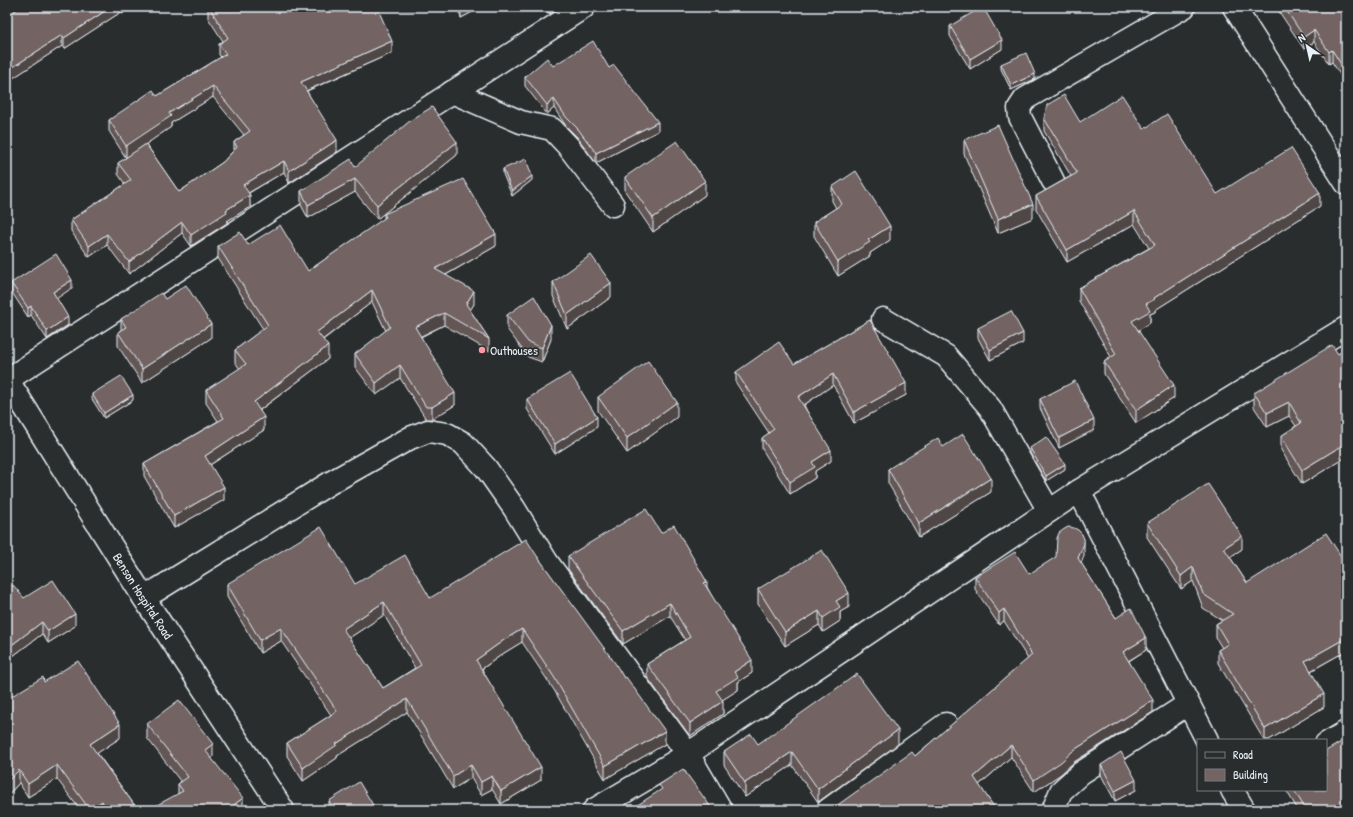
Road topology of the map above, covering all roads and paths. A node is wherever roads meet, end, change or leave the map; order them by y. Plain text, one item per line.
1 (584, 7) edge
2 (1184, 7) edge
3 (1234, 7) edge
4 (452, 92) junction
5 (1053, 181) dead end
6 (1346, 183) edge
7 (613, 205) dead end
8 (883, 319) dead end
9 (1346, 328) edge
10 (7, 379) edge
11 (1079, 491) junction
12 (1049, 511) junction
13 (144, 598) junction
14 (1188, 704) junction
15 (946, 724) dead end
16 (1346, 732) edge
17 (1206, 739) edge
18 (1327, 743) edge
19 (688, 754) junction
20 (284, 810) edge
21 (594, 810) edge
22 (721, 810) edge
23 (828, 810) edge
24 (1053, 810) edge

1 - 4 street
2 - 5 street
3 - 6 street
4 - 7 street
4 - 10 street
8 - 12 street
9 - 11 street
10 - 13 street, Benson Hospital Road
11 - 12 street
11 - 14 street
12 - 19 street
13 - 19 street
13 - 20 street, Benson Hospital Road
14 - 17 street
14 - 24 street
15 - 23 street
16 - 18 street
19 - 21 street
19 - 22 street

